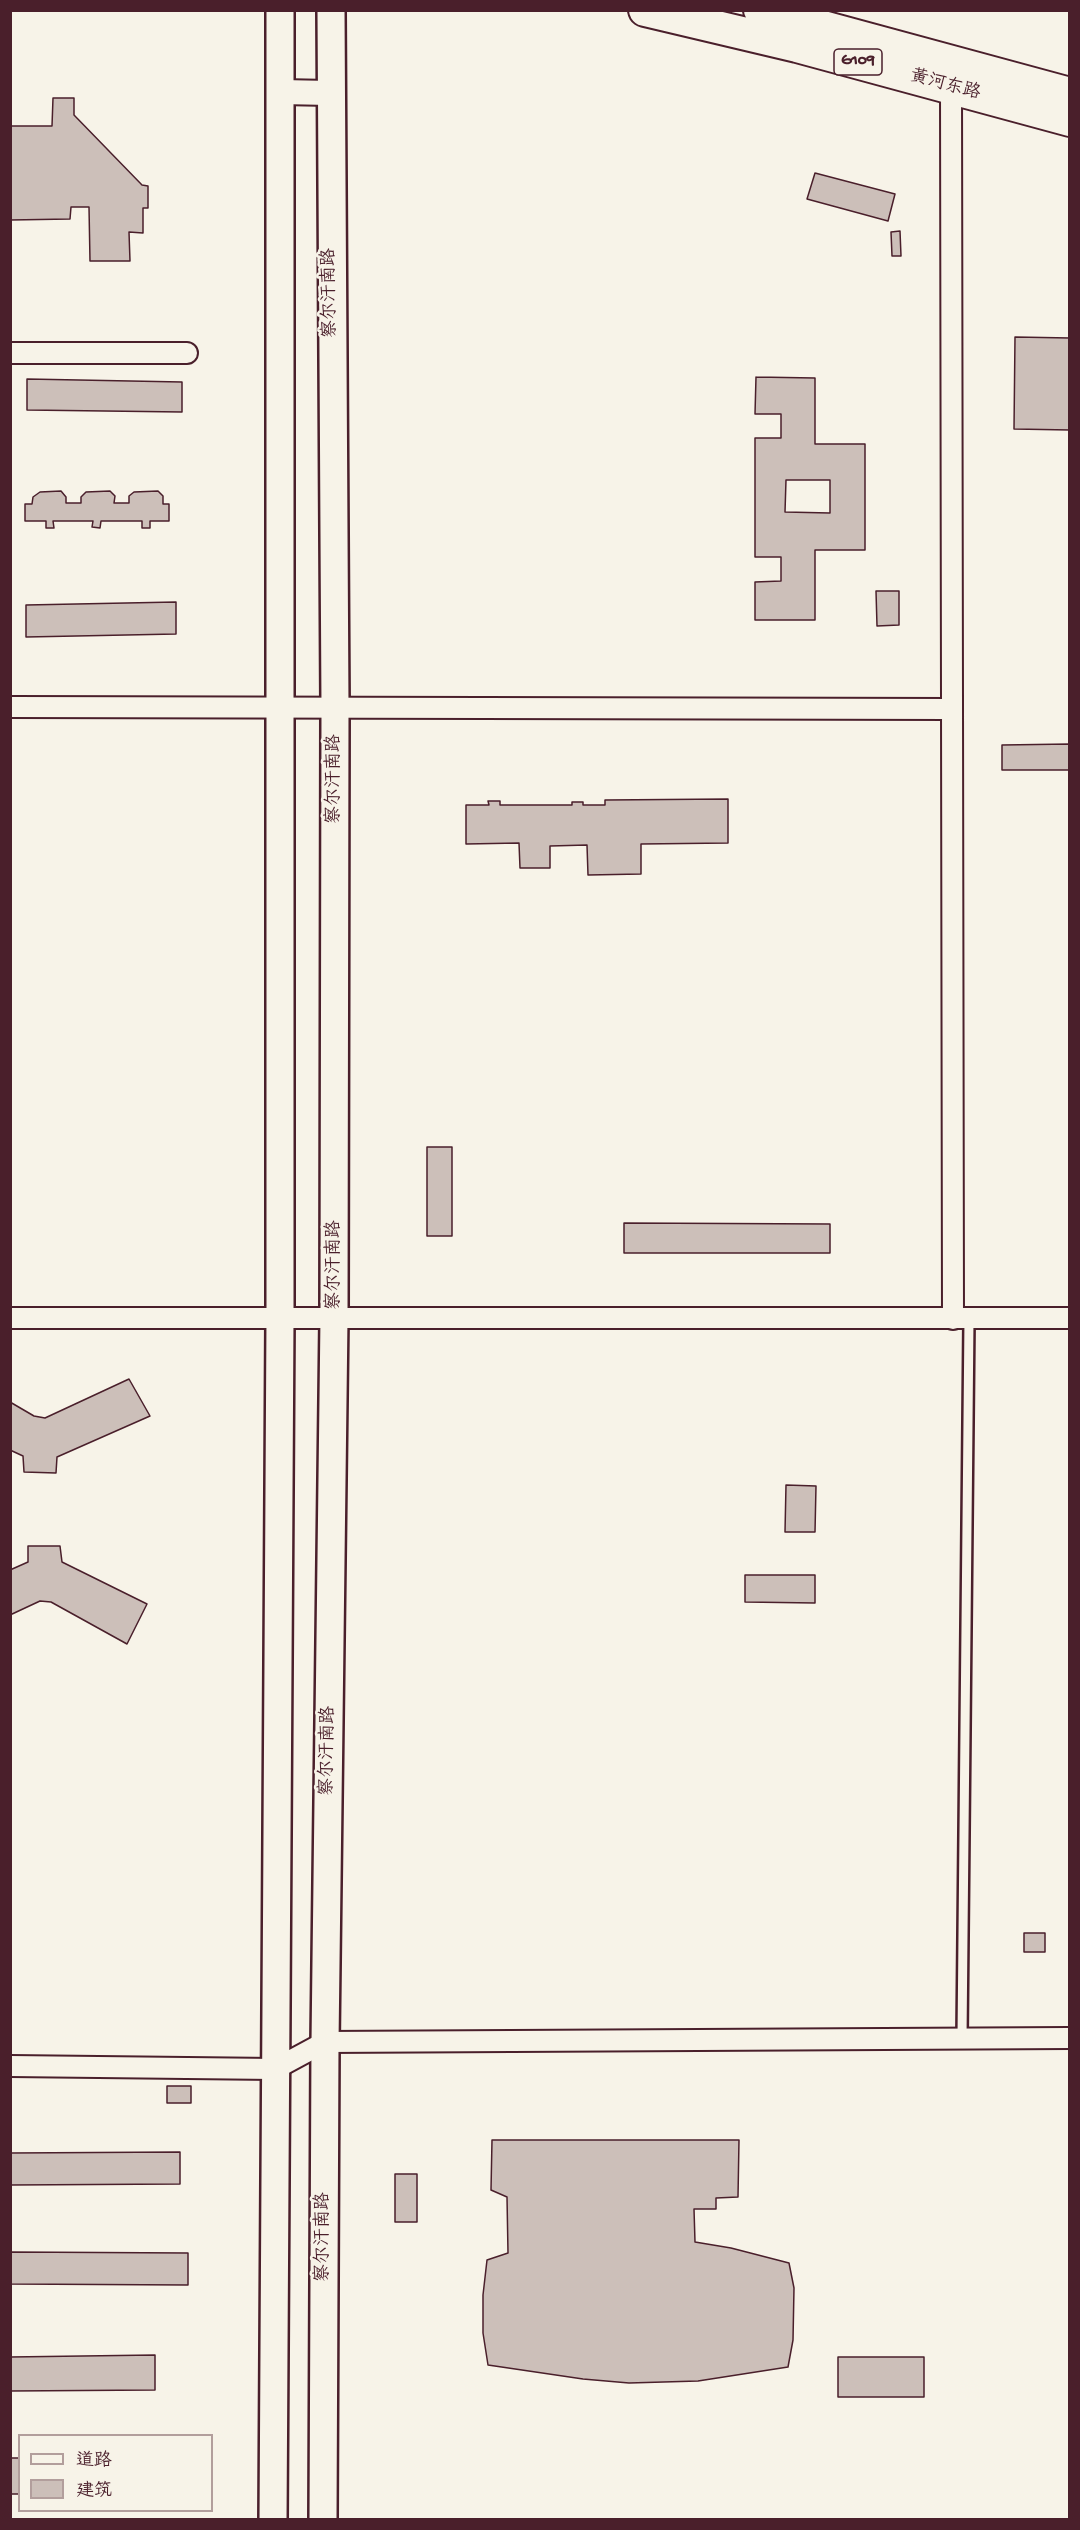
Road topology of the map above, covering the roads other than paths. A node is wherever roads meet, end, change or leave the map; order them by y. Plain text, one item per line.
1 (280, 10) edge
2 (331, 10) edge
3 (645, 10) edge
4 (760, 10) edge
5 (951, 87) junction
6 (281, 92) junction
7 (330, 93) junction
8 (1070, 94) edge
9 (1070, 120) edge
10 (10, 353) edge
11 (187, 353) dead end
12 (10, 707) edge
13 (281, 707) junction
14 (335, 707) junction
15 (952, 709) junction
16 (10, 1318) edge
17 (280, 1318) junction
18 (334, 1318) junction
19 (1070, 1318) edge
20 (961, 1319) junction
21 (962, 2038) junction
22 (1070, 2038) edge
23 (325, 2042) junction
24 (10, 2066) edge
25 (275, 2069) junction
26 (273, 2520) edge
27 (323, 2520) edge

1 - 6 main road
2 - 7 main road, 察尔汗南路
3 - 5 highway, 黄河东路 / G109
4 - 8 highway, 黄河东路 / G109
5 - 9 highway, 黄河东路 / G109
5 - 15 street
6 - 7 street
6 - 13 main road
7 - 14 main road, 察尔汗南路
10 - 11 street
12 - 13 street
13 - 14 street
13 - 17 main road
14 - 15 street
14 - 18 main road, 察尔汗南路
15 - 20 street
16 - 17 street
17 - 18 street
17 - 25 main road
18 - 20 street
18 - 23 main road, 察尔汗南路
19 - 20 street
20 - 21 lane
21 - 22 street
21 - 23 street
23 - 25 street
23 - 27 main road, 察尔汗南路
24 - 25 street
25 - 26 main road

